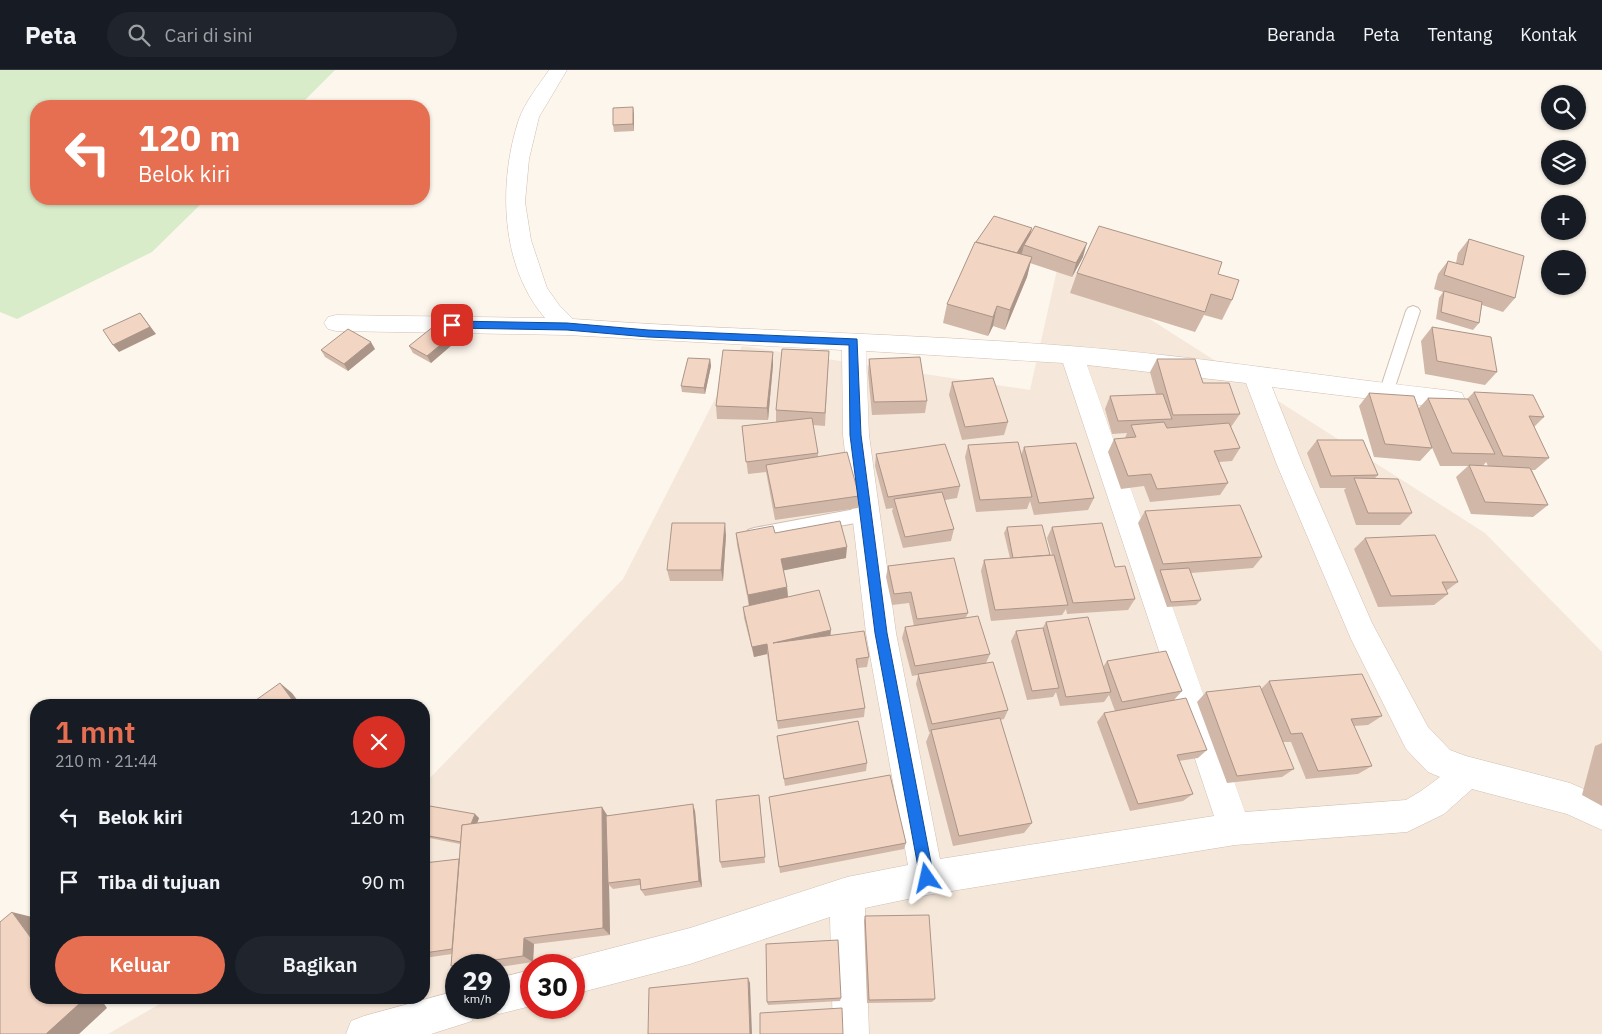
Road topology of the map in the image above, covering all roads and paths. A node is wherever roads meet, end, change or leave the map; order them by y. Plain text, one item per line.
1 (558, 70) edge
2 (1413, 311) dead end
3 (336, 323) dead end
4 (567, 327) junction
5 (854, 341) junction
6 (1072, 355) junction
7 (1256, 375) junction
8 (1386, 393) junction
9 (1453, 400) edge
10 (866, 514) junction
11 (754, 535) edge
12 (1466, 772) junction
13 (1602, 814) edge
14 (1235, 829) junction
15 (927, 878) junction
16 (847, 894) junction
17 (585, 973) edge
18 (445, 1012) edge
19 (364, 1034) edge
20 (851, 1034) edge

1 - 4 street
2 - 8 lane
3 - 4 street
4 - 5 street
5 - 6 street
5 - 10 street
6 - 7 street
6 - 14 street
7 - 8 street
7 - 12 street
8 - 9 street
10 - 11 lane
10 - 15 street
12 - 13 street
12 - 14 street
14 - 15 street
15 - 16 street
16 - 17 street
16 - 20 street
18 - 19 street

